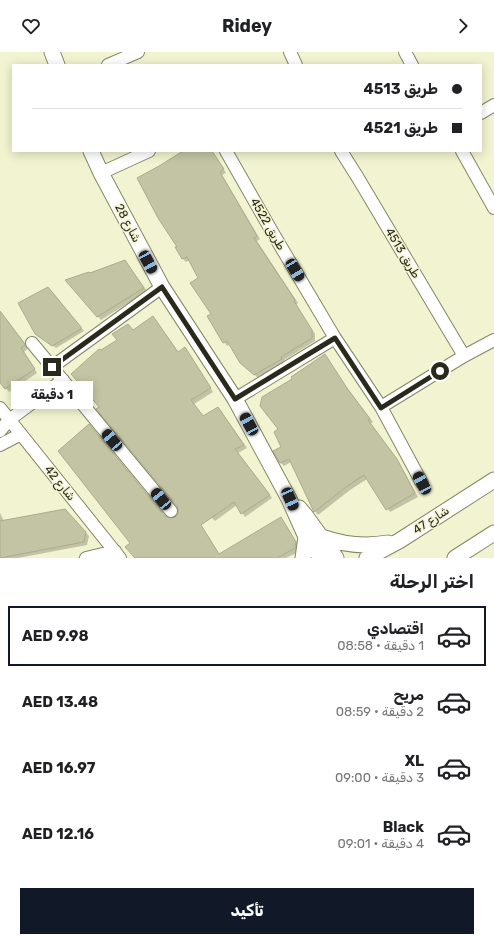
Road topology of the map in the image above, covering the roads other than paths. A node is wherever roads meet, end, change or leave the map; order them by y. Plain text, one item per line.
1 (52, 52) edge
2 (138, 52) edge
3 (290, 52) edge
4 (405, 52) edge
5 (57, 64) edge
6 (110, 64) edge
7 (296, 64) edge
8 (411, 64) edge
9 (494, 105) edge
10 (482, 112) edge
11 (91, 152) edge
12 (147, 152) edge
13 (227, 152) edge
14 (342, 152) edge
15 (463, 152) edge
16 (101, 173) junction
17 (494, 208) edge
18 (162, 287) junction
19 (335, 338) junction
20 (494, 340) edge
21 (32, 343) dead end
22 (464, 356) junction
23 (52, 367) junction
24 (63, 380) junction
25 (235, 399) junction
26 (0, 408) edge
27 (381, 408) junction
28 (9, 420) junction
29 (0, 431) edge
30 (21, 434) junction
31 (0, 445) edge
32 (494, 480) edge
33 (422, 483) dead end
34 (290, 499) junction
35 (171, 511) dead end
36 (494, 533) edge
37 (306, 537) junction
38 (322, 537) junction
39 (399, 541) junction
40 (117, 555) edge
41 (86, 558) edge
42 (303, 558) edge
43 (321, 558) edge
44 (336, 558) edge
45 (367, 558) edge
46 (455, 558) edge

1 - 5 street
2 - 6 street
3 - 7 street
4 - 8 street
9 - 10 street
11 - 16 street, شارع 28
12 - 16 street
13 - 19 street, طريق 4522
14 - 22 street, طريق 4513
15 - 17 street
16 - 18 street, شارع 28
18 - 23 street
18 - 25 street, شارع 28
19 - 25 street
19 - 27 street, طريق 4522
20 - 22 street
21 - 23 street
22 - 27 street
23 - 24 street
24 - 28 street
24 - 35 street
25 - 34 street, شارع 28
26 - 28 street, شارع 42
27 - 33 street, طريق 4522
28 - 29 street
28 - 30 street, شارع 42
30 - 31 street
30 - 40 street, شارع 42
32 - 39 street, شارع 47
34 - 37 street, شارع 28
34 - 38 street, شارع 28
36 - 46 street
37 - 42 street
37 - 43 street, شارع 28
38 - 39 street
38 - 44 street, شارع 28
39 - 45 street, شارع 47
40 - 41 street

